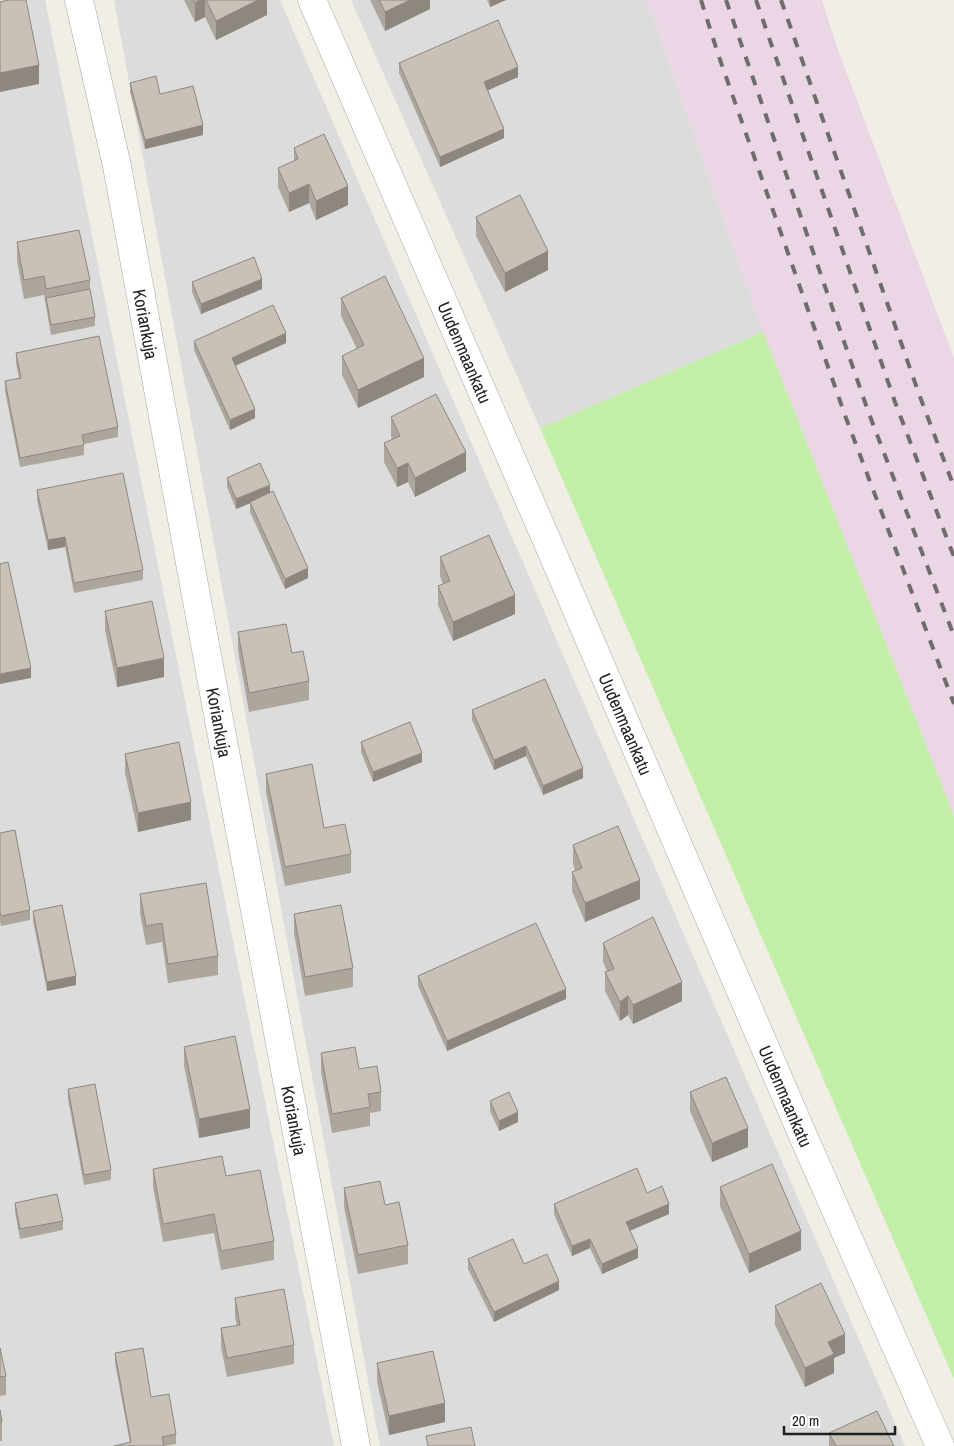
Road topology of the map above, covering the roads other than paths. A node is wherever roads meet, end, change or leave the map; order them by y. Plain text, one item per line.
1 (79, 0) edge
2 (312, 0) edge
3 (356, 1446) edge
4 (940, 1446) edge

1 - 3 street, Koriankuja
2 - 4 street, Uudenmaankatu

